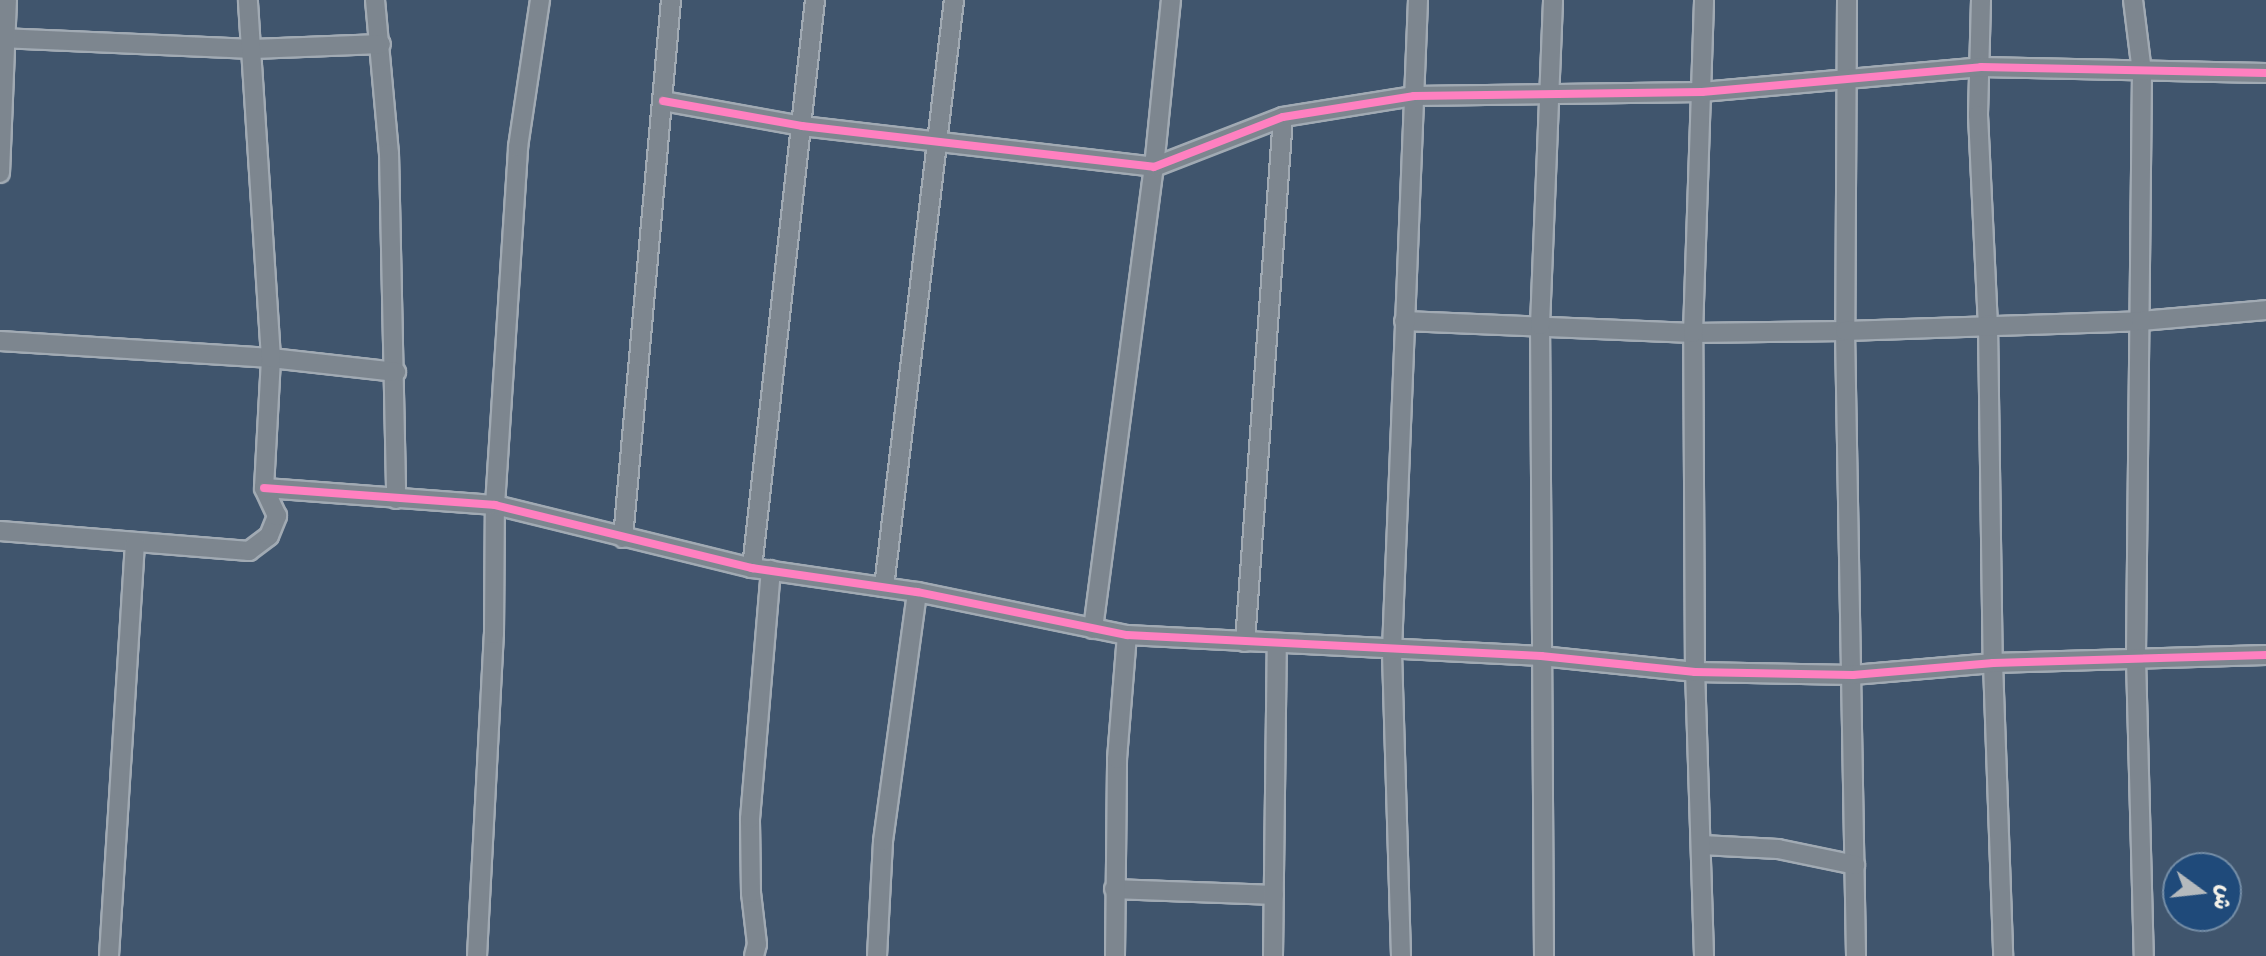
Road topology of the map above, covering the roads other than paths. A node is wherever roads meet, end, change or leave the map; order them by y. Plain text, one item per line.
1 (7, 0) edge
2 (248, 0) edge
3 (375, 0) edge
4 (540, 0) edge
5 (671, 0) edge
6 (815, 0) edge
7 (954, 0) edge
8 (1171, 0) edge
9 (1418, 0) edge
10 (1553, 0) edge
11 (1704, 0) edge
12 (1847, 0) edge
13 (1981, 0) edge
14 (2133, 0) edge
15 (3, 38) edge
16 (381, 44) junction
17 (253, 49) junction
18 (1981, 67) junction
19 (2142, 72) junction
20 (2266, 73) edge
21 (1847, 77) junction
22 (1702, 92) junction
23 (1550, 93) junction
24 (1414, 96) junction
25 (663, 101) junction
26 (1283, 117) junction
27 (802, 126) junction
28 (939, 144) junction
29 (1154, 167) junction
30 (0, 173) edge
31 (2266, 310) edge
32 (1404, 321) junction
33 (2141, 321) junction
34 (1988, 324) junction
35 (1540, 325) junction
36 (1845, 331) junction
37 (1693, 333) junction
38 (0, 341) edge
39 (271, 358) junction
40 (396, 372) junction
41 (264, 488) junction
42 (396, 499) junction
43 (495, 505) junction
44 (0, 531) edge
45 (623, 538) junction
46 (135, 543) junction
47 (752, 568) junction
48 (771, 570) junction
49 (884, 587) junction
50 (917, 592) junction
51 (1093, 629) junction
52 (1127, 635) junction
53 (1245, 642) junction
54 (1277, 644) junction
55 (1392, 650) junction
56 (2266, 655) edge
57 (1541, 656) junction
58 (2136, 659) junction
59 (1993, 663) junction
60 (1695, 672) junction
61 (1853, 675) junction
62 (1702, 845) junction
63 (1855, 865) junction
64 (1114, 889) junction
65 (1274, 895) junction
66 (109, 956) edge
67 (477, 956) edge
68 (754, 956) edge
69 (877, 956) edge
70 (1115, 956) edge
71 (1273, 956) edge
72 (1401, 956) edge
73 (1544, 956) edge
74 (1704, 956) edge
75 (1856, 956) edge
76 (2003, 956) edge
77 (2144, 956) edge

1 - 15 street
2 - 17 street
3 - 16 street
4 - 43 street
5 - 25 street
6 - 27 street
7 - 28 street
8 - 29 street
9 - 24 street
10 - 23 street
11 - 22 street
12 - 21 street
13 - 18 street
14 - 19 street
15 - 17 street
15 - 30 street
16 - 17 street
16 - 40 street
17 - 39 street
18 - 19 street
18 - 21 street
18 - 34 street
19 - 20 street
19 - 33 street
21 - 22 street
21 - 36 street
22 - 23 street
22 - 37 street
23 - 24 street
23 - 35 street
24 - 26 street
24 - 32 street
25 - 27 street
25 - 45 street
26 - 29 street
26 - 53 street
27 - 28 street
27 - 47 street
28 - 29 street
28 - 49 street
29 - 51 street
31 - 33 street
32 - 35 street
32 - 55 street
33 - 34 street
33 - 58 street
34 - 36 street
34 - 59 street
35 - 37 street
35 - 57 street
36 - 37 street
36 - 61 street
37 - 60 street
38 - 39 street
39 - 40 street
39 - 41 street
40 - 42 street
41 - 42 street
41 - 46 street
42 - 43 street
43 - 45 street
43 - 67 street
44 - 46 street
45 - 47 street
46 - 66 street
47 - 48 street
48 - 49 street
48 - 68 street
49 - 50 street
50 - 51 street
50 - 69 street
51 - 52 street
52 - 53 street
52 - 64 street
53 - 54 street
54 - 55 street
54 - 65 street
55 - 57 street
55 - 72 street
56 - 58 street
57 - 60 street
57 - 73 street
58 - 59 street
58 - 77 street
59 - 61 street
59 - 76 street
60 - 61 street
60 - 62 street
61 - 63 street
62 - 63 street
62 - 74 street
63 - 75 street
64 - 65 street
64 - 70 street
65 - 71 street

